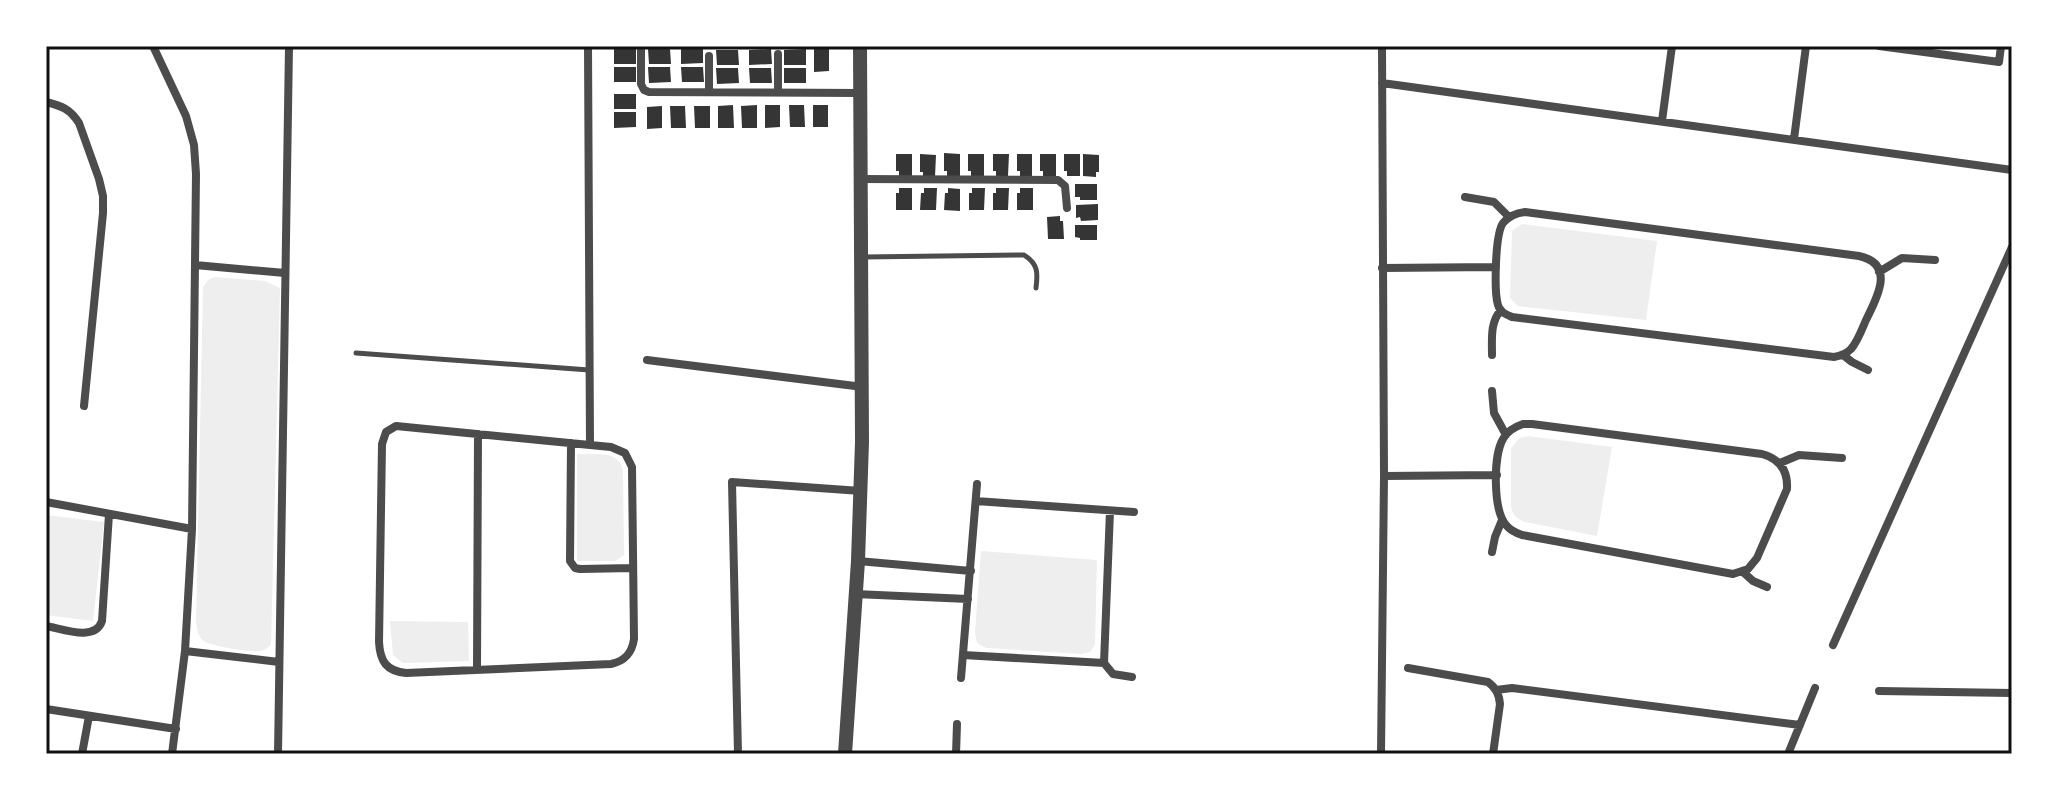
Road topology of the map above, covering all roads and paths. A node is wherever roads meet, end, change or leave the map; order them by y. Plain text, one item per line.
1 (153, 46) edge
2 (289, 46) edge
3 (588, 46) edge
4 (860, 46) edge
5 (1382, 46) edge
6 (1672, 46) edge
7 (1806, 46) edge
8 (1879, 46) edge
9 (2001, 46) edge
10 (641, 50) dead end
11 (778, 54) dead end
12 (709, 56) dead end
13 (1382, 83) junction
14 (709, 92) junction
15 (778, 92) junction
16 (860, 93) junction
17 (46, 102) edge
18 (1662, 121) junction
19 (1794, 139) junction
20 (2012, 170) edge
21 (860, 179) junction
22 (1465, 197) dead end
23 (1067, 208) dead end
24 (1509, 217) junction
25 (2012, 247) edge
26 (861, 257) junction
27 (1935, 260) dead end
28 (195, 265) junction
29 (1496, 267) junction
30 (1382, 268) junction
31 (1879, 272) junction
32 (285, 273) junction
33 (1036, 288) dead end
34 (1501, 310) junction
35 (356, 353) dead end
36 (1492, 355) dead end
37 (1843, 355) junction
38 (647, 360) dead end
39 (589, 370) junction
40 (1868, 370) dead end
41 (863, 387) junction
42 (1492, 391) dead end
43 (84, 406) dead end
44 (478, 434) junction
45 (1506, 435) junction
46 (571, 443) junction
47 (590, 445) junction
48 (1842, 458) dead end
49 (1780, 463) junction
50 (1497, 475) junction
51 (1384, 476) junction
52 (977, 484) dead end
53 (861, 491) junction
54 (976, 501) junction
55 (46, 502) edge
56 (1110, 511) junction
57 (1134, 512) dead end
58 (109, 514) junction
59 (1502, 520) junction
60 (192, 529) junction
61 (1492, 552) dead end
62 (858, 561) junction
63 (633, 568) junction
64 (971, 571) junction
65 (1743, 572) junction
66 (1767, 587) dead end
67 (855, 594) junction
68 (968, 599) junction
69 (46, 626) edge
70 (1833, 645) dead end
71 (185, 651) junction
72 (963, 655) junction
73 (279, 662) junction
74 (1104, 663) junction
75 (1408, 668) dead end
76 (477, 670) junction
77 (1132, 677) dead end
78 (961, 678) dead end
79 (1815, 688) dead end
80 (1496, 690) junction
81 (1879, 691) dead end
82 (2012, 693) edge
83 (46, 709) edge
84 (89, 716) junction
85 (957, 724) dead end
86 (1800, 725) junction
87 (176, 729) junction
88 (82, 754) edge
89 (172, 754) edge
90 (278, 754) edge
91 (738, 754) edge
92 (845, 754) edge
93 (956, 754) edge
94 (1381, 754) edge
95 (1493, 754) edge
96 (1788, 754) edge

1 - 28 street
2 - 32 street
3 - 39 street
4 - 16 street
5 - 13 street
6 - 18 street
7 - 19 street
8 - 9 street
10 - 14 street
11 - 15 street
12 - 14 street
13 - 18 street
13 - 30 street
14 - 15 street
15 - 16 street
16 - 21 street
17 - 43 street
18 - 19 street
19 - 20 street
21 - 23 street
21 - 26 street
22 - 24 street
24 - 29 street
24 - 31 street
25 - 70 street
26 - 33 lane
26 - 41 street
27 - 31 street
28 - 32 street
28 - 60 street
29 - 30 street
29 - 34 street
30 - 51 street
31 - 37 street
32 - 73 street
34 - 36 street
34 - 37 street
35 - 39 lane
37 - 40 street
38 - 41 street
39 - 47 street
41 - 53 street
42 - 45 street
44 - 46 street
44 - 76 street
44 - 76 street
45 - 49 street
45 - 50 street
46 - 47 street
46 - 63 street
47 - 63 street
48 - 49 street
49 - 65 street
50 - 51 street
50 - 59 street
51 - 94 street
52 - 54 street
53 - 62 street
53 - 91 street
54 - 56 street
54 - 64 street
55 - 58 street
56 - 57 street
56 - 74 street
58 - 60 street
58 - 69 street
59 - 61 street
59 - 65 street
60 - 71 street
62 - 64 street
62 - 67 street
63 - 76 street
64 - 68 street
65 - 66 street
67 - 68 street
67 - 92 street
68 - 72 street
71 - 73 street
71 - 87 street
72 - 74 street
72 - 78 street
73 - 90 street
74 - 77 street
75 - 80 street
79 - 86 street
80 - 86 street
80 - 95 street
81 - 82 street
83 - 84 street
84 - 87 street
84 - 88 street
85 - 93 street
86 - 96 street
87 - 89 street

